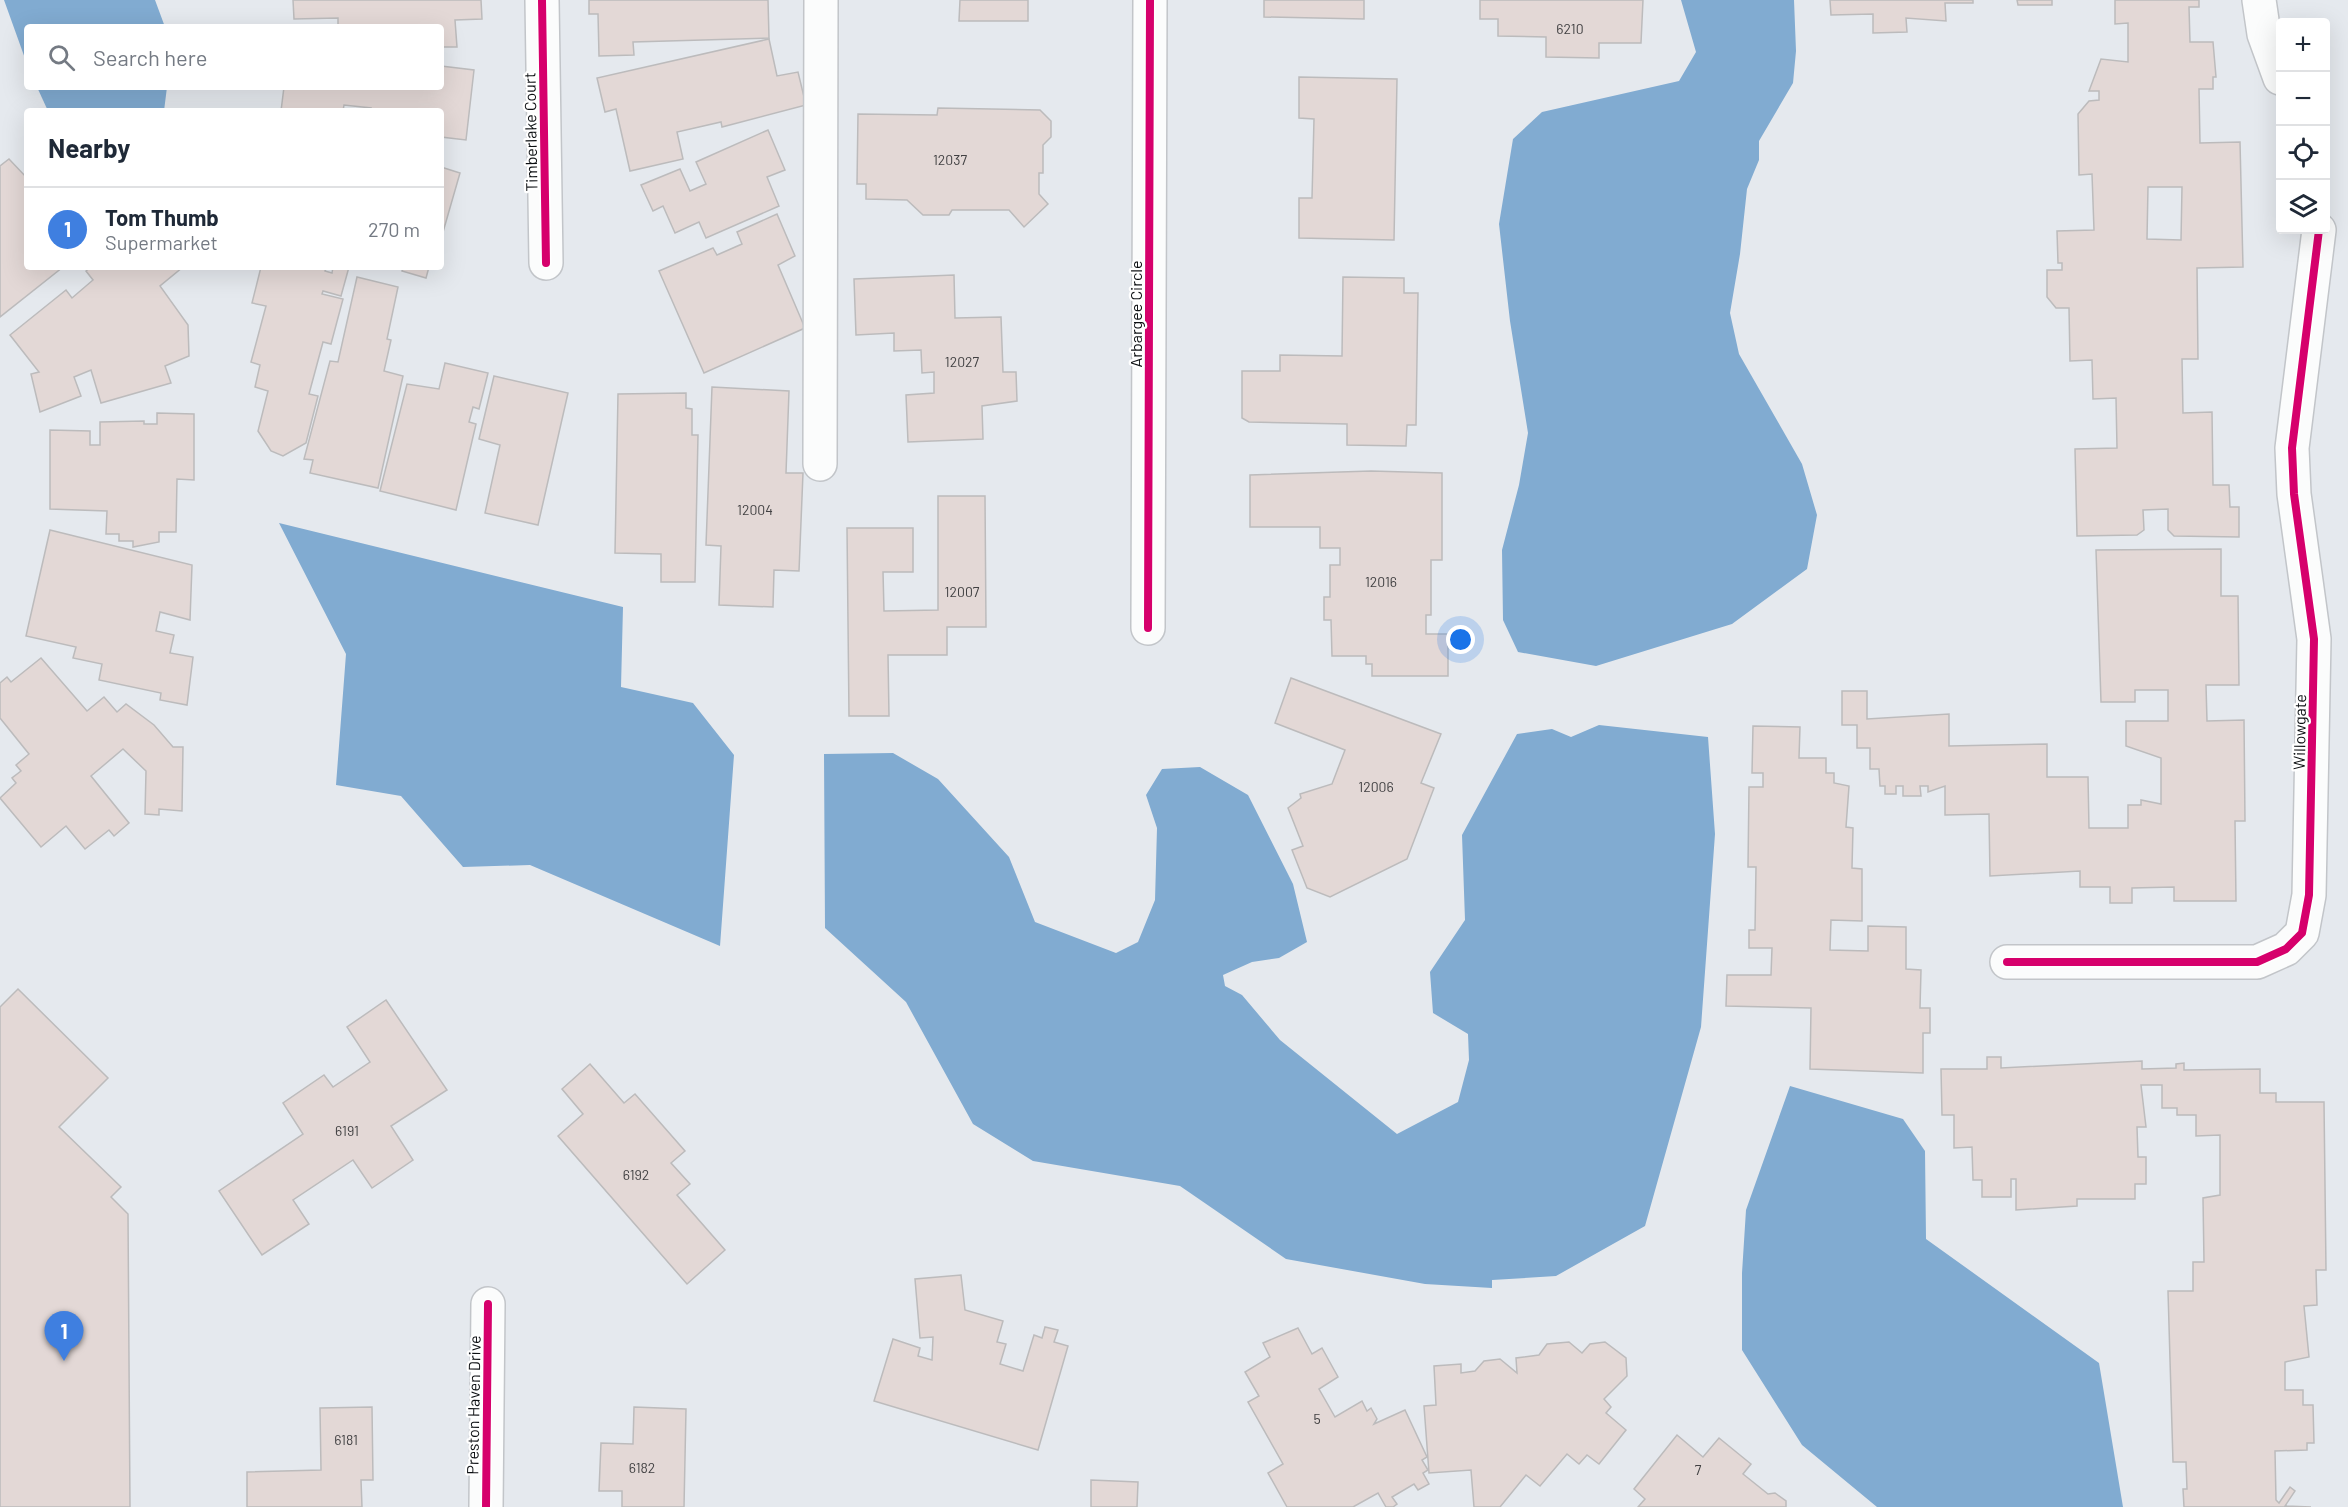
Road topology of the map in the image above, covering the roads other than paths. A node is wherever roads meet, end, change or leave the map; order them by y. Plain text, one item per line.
1 (542, 0) edge
2 (820, 0) edge
3 (1150, 0) edge
4 (2259, 0) edge
5 (2278, 72) edge
6 (2319, 234) edge
7 (546, 263) dead end
8 (820, 464) dead end
9 (1148, 628) dead end
10 (2007, 962) dead end
11 (488, 1304) dead end
12 (486, 1507) edge

1 - 7 street, Timberlake Court
2 - 8 street
3 - 9 street, Arbargee Circle
4 - 5 street
6 - 10 street, Willowgate
11 - 12 street, Preston Haven Drive

